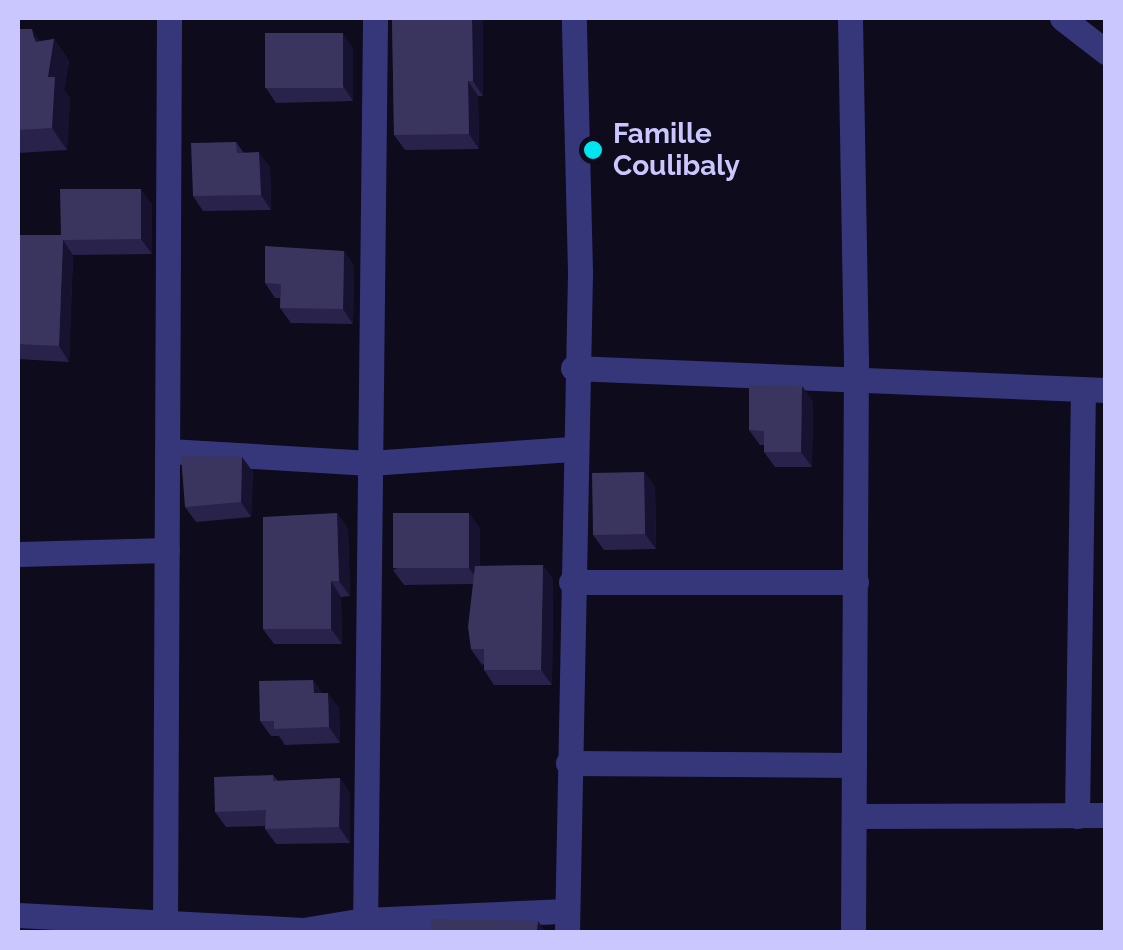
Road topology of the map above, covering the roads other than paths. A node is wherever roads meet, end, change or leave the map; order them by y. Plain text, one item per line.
1 (169, 18) edge
2 (375, 18) edge
3 (574, 18) edge
4 (850, 18) edge
5 (1062, 18) edge
6 (1106, 52) edge
7 (573, 368) junction
8 (856, 380) junction
9 (1094, 390) edge
10 (572, 448) junction
11 (169, 451) junction
12 (370, 463) junction
13 (167, 550) junction
14 (18, 554) edge
15 (571, 582) junction
16 (856, 582) junction
17 (1094, 625) edge
18 (568, 763) junction
19 (854, 765) junction
20 (1106, 815) edge
21 (854, 816) junction
22 (1077, 816) junction
23 (18, 915) edge
24 (566, 922) edge
25 (165, 925) edge
26 (365, 926) edge
27 (853, 932) edge

1 - 11 street
2 - 12 street
3 - 7 street
4 - 8 street
5 - 6 street
7 - 8 street
7 - 10 street
8 - 9 street
8 - 16 street
9 - 17 street
10 - 12 street
10 - 15 street
11 - 12 street
11 - 13 street
12 - 26 street
13 - 14 street
13 - 25 street
15 - 16 street
15 - 18 street
16 - 19 street
17 - 22 street
18 - 19 street
18 - 24 street
19 - 21 street
20 - 22 street
21 - 22 street
21 - 27 street
23 - 25 street
24 - 26 street
25 - 26 street

